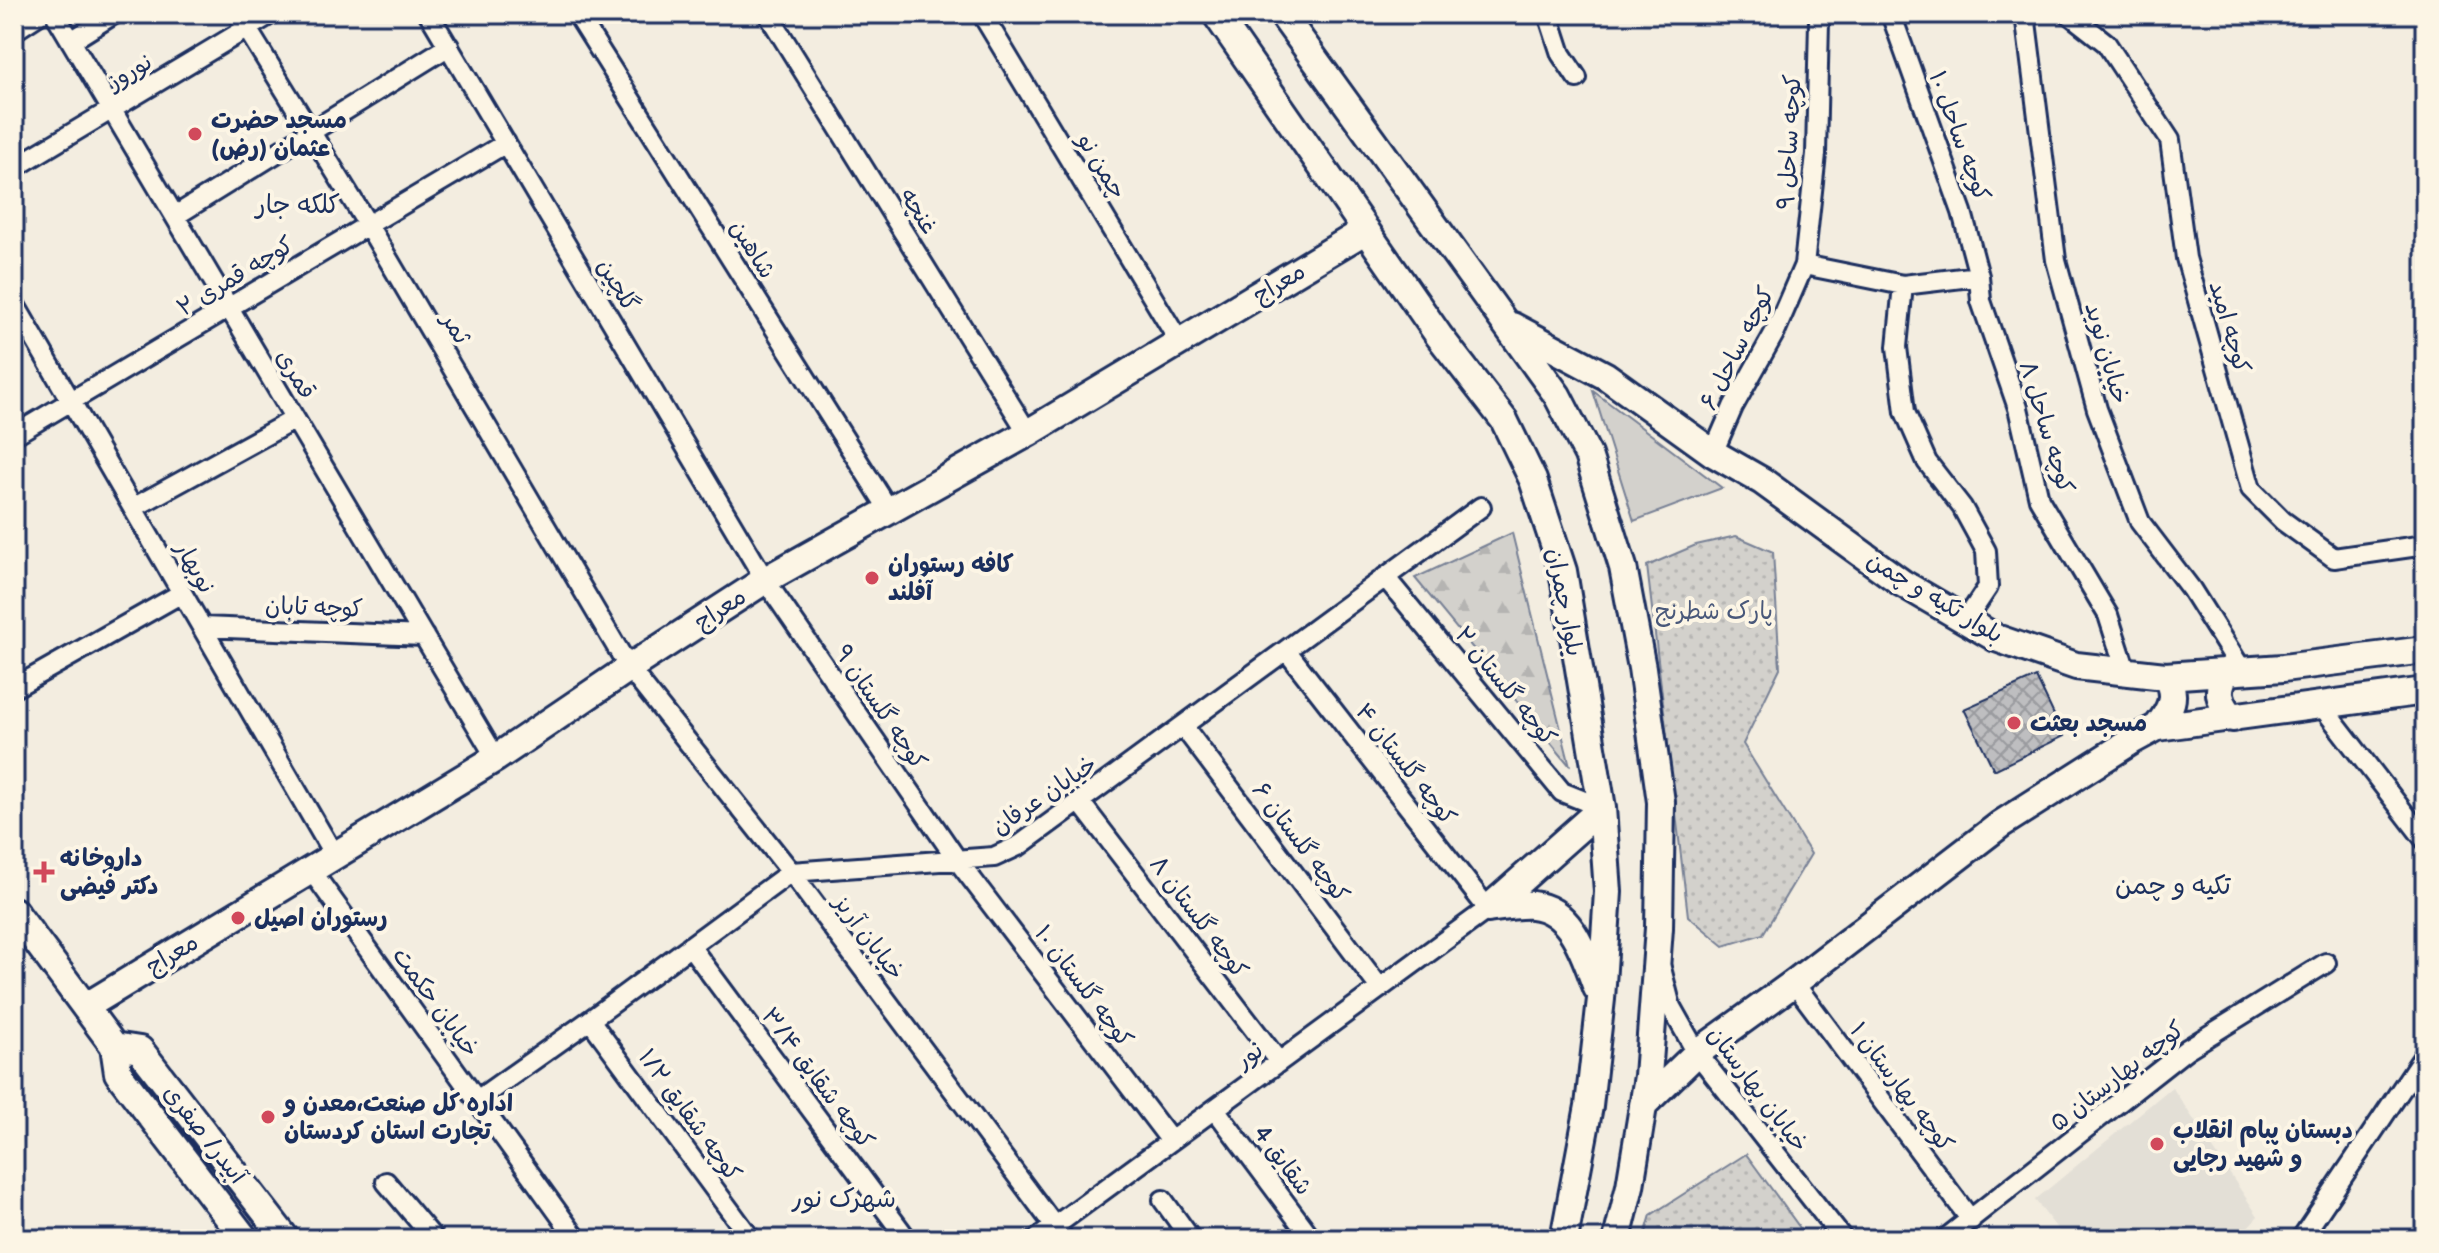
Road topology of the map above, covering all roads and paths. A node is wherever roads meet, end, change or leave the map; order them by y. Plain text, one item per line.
1 (40, 14) edge
2 (55, 14) edge
3 (114, 14) edge
4 (271, 14) edge
5 (429, 14) edge
6 (577, 14) edge
7 (768, 14) edge
8 (982, 14) edge
9 (1216, 14) edge
10 (1548, 14) edge
11 (1891, 14) edge
12 (2025, 14) edge
13 (2069, 14) edge
14 (1284, 15) edge
15 (243, 21) edge
16 (1819, 21) dead end
17 (14, 31) edge
18 (71, 41) junction
19 (449, 46) junction
20 (1577, 78) dead end
21 (112, 110) junction
22 (310, 132) junction
23 (506, 143) junction
24 (14, 168) edge
25 (175, 216) junction
26 (368, 225) junction
27 (1366, 230) junction
28 (1804, 265) junction
29 (1979, 276) junction
30 (1903, 285) junction
31 (14, 303) edge
32 (229, 307) junction
33 (1508, 324) junction
34 (1180, 343) junction
35 (71, 401) junction
36 (295, 419) junction
37 (1028, 433) junction
38 (14, 435) edge
39 (1713, 453) junction
40 (1481, 507) dead end
41 (133, 508) junction
42 (889, 510) junction
43 (2425, 545) edge
44 (1385, 577) junction
45 (765, 580) junction
46 (182, 593) junction
47 (1966, 620) junction
48 (202, 627) junction
49 (424, 636) junction
50 (1286, 650) junction
51 (2425, 650) edge
52 (629, 668) junction
53 (2234, 670) junction
54 (2126, 671) junction
55 (2165, 676) junction
56 (15, 685) edge
57 (2425, 691) edge
58 (2322, 706) junction
59 (2233, 718) junction
60 (1183, 726) junction
61 (2157, 727) junction
62 (496, 758) junction
63 (1080, 802) junction
64 (1602, 808) junction
65 (2425, 840) edge
66 (334, 855) junction
67 (958, 861) junction
68 (311, 870) junction
69 (791, 872) junction
70 (1488, 909) junction
71 (15, 915) edge
72 (690, 946) junction
73 (1658, 956) junction
74 (2326, 963) dead end
75 (1794, 983) junction
76 (1380, 988) junction
77 (1601, 999) junction
78 (85, 1007) junction
79 (590, 1020) junction
80 (114, 1046) junction
81 (1697, 1053) junction
82 (2425, 1054) edge
83 (1279, 1062) junction
84 (477, 1100) junction
85 (1643, 1105) junction
86 (1215, 1109) junction
87 (1171, 1141) junction
88 (386, 1182) dead end
89 (1163, 1200) dead end
90 (1971, 1220) junction
91 (1060, 1233) edge
92 (245, 1239) edge
93 (286, 1239) edge
94 (434, 1239) edge
95 (577, 1239) edge
96 (751, 1239) edge
97 (907, 1239) edge
98 (1037, 1239) edge
99 (1191, 1239) edge
100 (1312, 1239) edge
101 (1564, 1239) edge
102 (1617, 1239) edge
103 (1843, 1239) edge
104 (1945, 1239) edge
105 (2301, 1239) edge

1 - 17 street
2 - 18 street, قمری
3 - 18 street
4 - 15 street, نوروز
5 - 19 street, گلچین
6 - 42 street, شاهین
7 - 37 street, غنچه
8 - 34 street, چمن نو
9 - 27 main road, بلوار چمران
10 - 20 street
11 - 29 street, کوچه ساحل ۱۰
12 - 53 street, خیابان نوید
13 - 43 street, کوچه امید
14 - 33 main road
15 - 21 street, نوروز
15 - 22 street, ثمر
16 - 28 street, کوچه ساحل ۹
18 - 21 street, قمری
19 - 22 street
19 - 23 street, گلچین
21 - 24 street, نوروز
21 - 25 street, قمری
22 - 25 street
22 - 26 street, ثمر
23 - 26 street, کوچه قمری ۲
23 - 45 street, گلچین
25 - 32 street, قمری
26 - 32 street, کوچه قمری ۲
26 - 52 street, ثمر
27 - 34 main road, معراج
27 - 64 main road, بلوار چمران
28 - 30 street
28 - 39 street, کوچه ساحل ۶
29 - 30 street
29 - 54 street, کوچه ساحل ۸
30 - 47 street
31 - 35 street, نوبهار
32 - 35 street, کوچه قمری ۲
32 - 36 street, قمری
33 - 39 main road, بلوار تکیه و چمن
33 - 73 main road
34 - 37 main road, معراج
35 - 38 street, کوچه قمری ۲
35 - 41 street, نوبهار
36 - 41 street
36 - 49 street, قمری
37 - 42 main road, معراج
39 - 47 main road, بلوار تکیه و چمن
40 - 44 street, خیابان عرفان
41 - 46 street, نوبهار
42 - 45 main road, معراج
44 - 50 street, خیابان عرفان
44 - 64 street, کوچه گلستان ۲
45 - 52 main road, معراج
45 - 67 street, کوچه گلستان ۹
46 - 48 street, نوبهار
46 - 56 street
47 - 54 main road, بلوار تکیه و چمن
48 - 49 street, کوچه تابان
48 - 66 street, نوبهار
49 - 62 street, قمری
50 - 60 street, خیابان عرفان
50 - 70 street, کوچه گلستان ۴
51 - 53 main road, بلوار تکیه و چمن
52 - 62 main road, معراج
52 - 69 street, خیابان آریز
53 - 55 main road, بلوار تکیه و چمن
53 - 59 main road
54 - 55 main road, بلوار تکیه و چمن
55 - 61 main road
57 - 58 main road
58 - 59 main road
58 - 65 street
59 - 61 main road
60 - 63 street, خیابان عرفان
60 - 76 street, کوچه گلستان ۶
61 - 75 main road
62 - 66 main road, معراج
63 - 67 street, خیابان عرفان
63 - 83 street, کوچه گلستان ۸
64 - 70 main road
64 - 77 main road, بلوار چمران
66 - 68 main road, معراج
67 - 69 street, خیابان عرفان
67 - 87 street, کوچه گلستان ۱۰
68 - 78 main road, معراج
68 - 84 street, خیابان حکمت
69 - 72 street
69 - 91 street, خیابان آریز
70 - 76 street, نور
70 - 77 main road
71 - 78 main road, آبیدر/ صفری
72 - 79 street
72 - 97 street, کوچه شقایق ۳/۴
73 - 81 street, خیابان بهارستان
73 - 85 main road
74 - 90 street, کوچه بهارستان ۵
75 - 81 main road
75 - 90 street, کوچه بهارستان ۱
76 - 83 street, نور
77 - 101 main road, بلوار چمران
78 - 80 main road, آبیدر/ صفری
79 - 84 street
79 - 96 street, کوچه شقایق ۱/۲
80 - 92 main road, آبیدر/ صفری
80 - 93 main road, آبیدر/ صفری
81 - 85 main road
81 - 103 street, خیابان بهارستان
82 - 105 street
83 - 86 street, نور
84 - 95 street, خیابان حکمت
85 - 102 main road
86 - 87 street, نور
86 - 100 street, شقایق 4
87 - 91 street, نور
88 - 94 street
89 - 99 street
90 - 104 street, کوچه بهارستان ۵
91 - 98 street, نور

